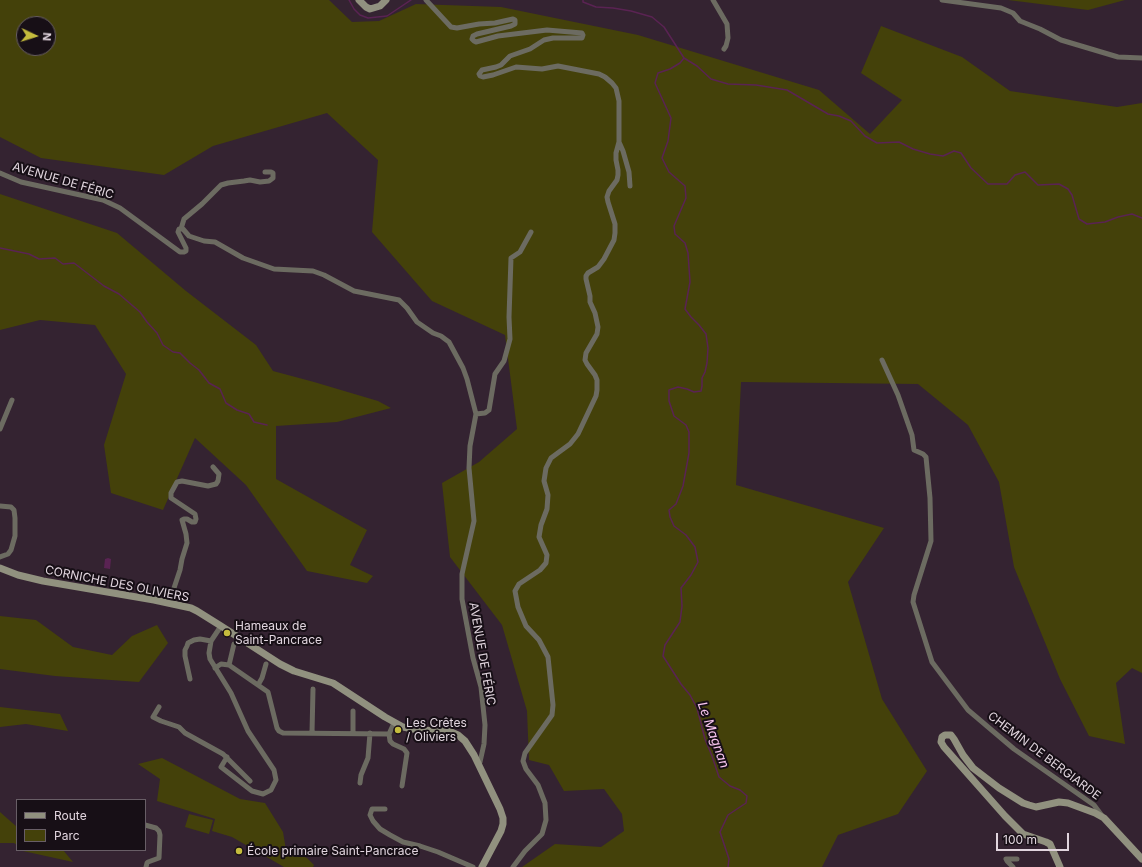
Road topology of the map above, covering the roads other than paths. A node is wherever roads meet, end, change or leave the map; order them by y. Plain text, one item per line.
1 (359, 0) edge
2 (386, 0) edge
3 (426, 0) edge
4 (713, 0) edge
5 (942, 0) edge
6 (724, 49) dead end
7 (1142, 58) edge
8 (619, 142) junction
9 (265, 172) dead end
10 (0, 174) edge
11 (630, 186) dead end
12 (181, 229) junction
13 (530, 232) dead end
14 (882, 360) dead end
15 (12, 400) dead end
16 (476, 414) junction
17 (0, 429) edge
18 (213, 467) dead end
19 (0, 506) edge
20 (0, 558) edge
21 (0, 568) edge
22 (169, 603) junction
23 (221, 626) junction
24 (211, 641) junction
25 (234, 644) dead end
26 (266, 664) dead end
27 (229, 665) junction
28 (215, 668) junction
29 (190, 678) dead end
30 (258, 684) junction
31 (313, 688) dead end
32 (159, 707) dead end
33 (353, 711) dead end
34 (394, 723) junction
35 (312, 733) junction
36 (353, 733) junction
37 (370, 733) junction
38 (389, 734) junction
39 (227, 757) junction
40 (478, 764) junction
41 (250, 781) dead end
42 (360, 783) dead end
43 (402, 786) dead end
44 (385, 809) dead end
45 (1104, 818) junction
46 (146, 825) edge
47 (1017, 859) dead end
48 (1142, 859) edge
49 (146, 867) edge
50 (473, 867) edge
51 (482, 867) edge
52 (513, 867) edge
53 (1013, 867) edge
54 (1060, 867) edge

1 - 2 street
3 - 8 street
4 - 6 street
5 - 7 street
8 - 11 street
8 - 52 street
9 - 12 street
10 - 12 street, AVENUE DE FÉRIC
12 - 16 street, AVENUE DE FÉRIC
13 - 16 street
14 - 45 street, CHEMIN DE BERGIARDE
15 - 17 street
16 - 40 street, AVENUE DE FÉRIC
18 - 22 street
19 - 20 street
21 - 22 street, CORNICHE DES OLIVIERS
22 - 23 street, CORNICHE DES OLIVIERS
23 - 24 street
23 - 34 street, CORNICHE DES OLIVIERS
24 - 28 street
24 - 29 street
25 - 27 street
26 - 30 street
27 - 28 street
27 - 30 street
28 - 39 street
30 - 35 street
31 - 35 street
32 - 39 street
33 - 36 street
34 - 38 street
34 - 40 street, CORNICHE DES OLIVIERS
35 - 36 street
36 - 37 street
37 - 38 street
37 - 42 street
38 - 43 street
39 - 41 street
40 - 51 street, CORNICHE DES OLIVIERS
44 - 50 street
45 - 48 street
45 - 54 street
46 - 49 street
47 - 53 street

